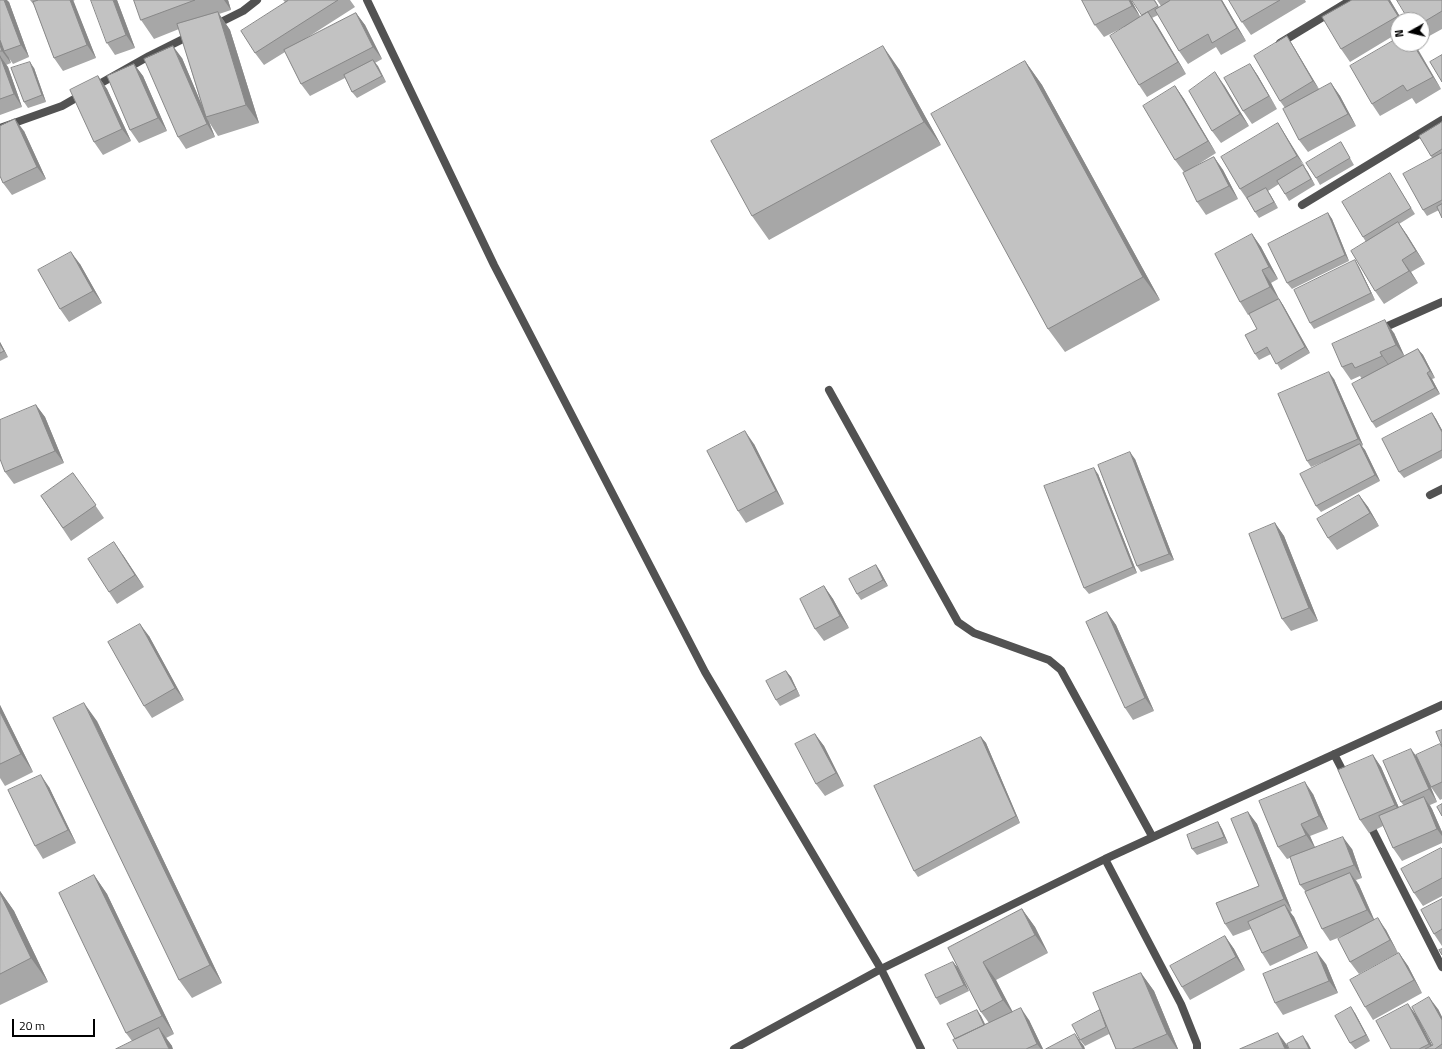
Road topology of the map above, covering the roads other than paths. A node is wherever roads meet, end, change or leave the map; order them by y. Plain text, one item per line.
1 (257, 0) edge
2 (367, 0) edge
3 (1351, 0) edge
4 (1274, 47) edge
5 (1442, 120) edge
6 (0, 128) edge
7 (1302, 205) dead end
8 (1442, 302) edge
9 (1372, 333) edge
10 (829, 390) dead end
11 (1442, 489) edge
12 (1430, 495) dead end
13 (1442, 705) edge
14 (1334, 754) junction
15 (1348, 782) edge
16 (1363, 811) edge
17 (1152, 836) junction
18 (1105, 858) junction
19 (1442, 967) edge
20 (881, 970) junction
21 (734, 1049) edge
22 (921, 1049) edge
23 (1197, 1049) edge

1 - 6 street
2 - 20 street
3 - 4 street
5 - 7 street
8 - 9 street
10 - 17 street
11 - 12 street
13 - 14 street
14 - 15 street
14 - 17 street
16 - 19 street
17 - 18 street
18 - 20 street
18 - 23 street
20 - 21 street
20 - 22 street

